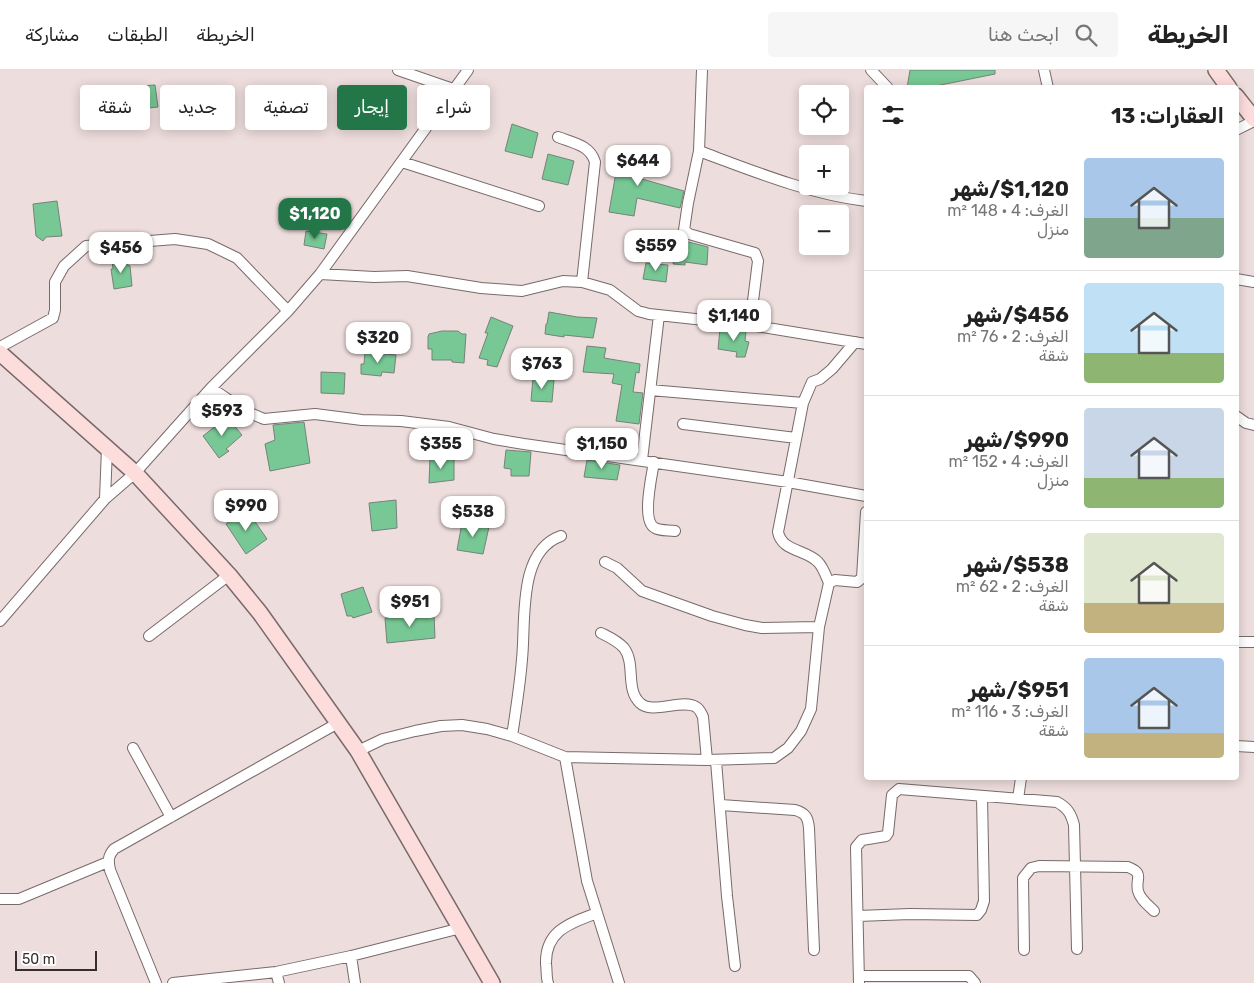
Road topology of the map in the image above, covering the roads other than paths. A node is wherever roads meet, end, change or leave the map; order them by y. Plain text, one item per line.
1 (398, 70) edge
2 (468, 70) edge
3 (702, 70) edge
4 (871, 70) edge
5 (1044, 70) edge
6 (1216, 70) edge
7 (441, 85) edge
8 (456, 85) edge
9 (885, 85) edge
10 (1047, 85) edge
11 (1227, 85) edge
12 (1239, 100) edge
13 (1254, 118) edge
14 (1239, 128) edge
15 (424, 130) edge
16 (558, 137) dead end
17 (699, 151) junction
18 (402, 162) junction
19 (864, 201) edge
20 (539, 206) dead end
21 (320, 274) junction
22 (1239, 280) edge
23 (582, 282) junction
24 (1254, 282) edge
25 (288, 311) junction
26 (659, 315) junction
27 (750, 325) junction
28 (855, 342) junction
29 (864, 344) edge
30 (0, 347) edge
31 (0, 354) edge
32 (211, 388) junction
33 (650, 390) junction
34 (803, 403) junction
35 (1239, 418) edge
36 (683, 424) dead end
37 (1254, 425) edge
38 (796, 438) junction
39 (107, 448) junction
40 (642, 460) junction
41 (654, 462) junction
42 (134, 472) junction
43 (788, 482) junction
44 (864, 496) edge
45 (106, 499) junction
46 (675, 531) dead end
47 (562, 536) dead end
48 (864, 560) edge
49 (605, 562) dead end
50 (229, 575) junction
51 (829, 583) junction
52 (0, 621) edge
53 (819, 627) junction
54 (601, 633) dead end
55 (149, 636) dead end
56 (1239, 642) edge
57 (1254, 642) edge
58 (338, 723) junction
59 (512, 736) junction
60 (1239, 746) edge
61 (1254, 747) edge
62 (133, 748) dead end
63 (358, 751) junction
64 (565, 757) junction
65 (711, 760) junction
66 (1021, 780) edge
67 (982, 796) junction
68 (1018, 799) junction
69 (720, 805) junction
70 (171, 817) junction
71 (108, 862) junction
72 (1076, 867) junction
73 (0, 899) edge
74 (1154, 911) dead end
75 (597, 913) junction
76 (858, 916) junction
77 (461, 928) junction
78 (1077, 948) dead end
79 (814, 950) dead end
80 (1024, 950) dead end
81 (351, 956) junction
82 (736, 966) dead end
83 (276, 972) junction
84 (859, 979) edge
85 (156, 983) edge
86 (173, 983) edge
87 (279, 983) edge
88 (355, 983) edge
89 (492, 983) edge
90 (548, 983) edge
91 (619, 983) edge
92 (975, 983) edge

1 - 7 street
2 - 8 street
3 - 17 street
4 - 9 street
5 - 10 street
6 - 11 street
12 - 13 street
13 - 14 street
15 - 18 street
16 - 23 street
17 - 19 street
17 - 27 street
18 - 20 street
18 - 21 street
21 - 23 street
21 - 25 street
22 - 24 street
23 - 26 street
25 - 30 street
25 - 32 street
26 - 27 street
26 - 33 street
27 - 28 street
28 - 29 street
28 - 34 street
31 - 39 street
32 - 40 street
32 - 42 street
33 - 34 street
33 - 40 street
34 - 38 street
35 - 37 street
36 - 38 street
38 - 43 street
39 - 42 street
39 - 45 street
40 - 41 street
41 - 43 street
41 - 46 street
42 - 45 street
42 - 50 street
43 - 44 street
43 - 51 street
45 - 52 street
47 - 59 street
48 - 51 street
49 - 53 street
50 - 55 street
50 - 58 street
51 - 53 street
53 - 65 street
54 - 65 street
56 - 57 street
58 - 63 street
58 - 70 street
59 - 63 street
59 - 64 street
60 - 61 street
62 - 70 street
63 - 77 street
64 - 65 street
64 - 75 street
65 - 69 street
66 - 68 street
67 - 68 street
67 - 76 street
67 - 76 street
68 - 72 street
69 - 79 street
69 - 82 street
70 - 71 street
71 - 73 street
71 - 85 street
72 - 74 street
72 - 78 street
72 - 80 street
75 - 90 street
75 - 91 street
76 - 84 street
77 - 81 street
77 - 89 street
81 - 83 street
81 - 88 street
83 - 86 street
83 - 87 street
84 - 92 street

